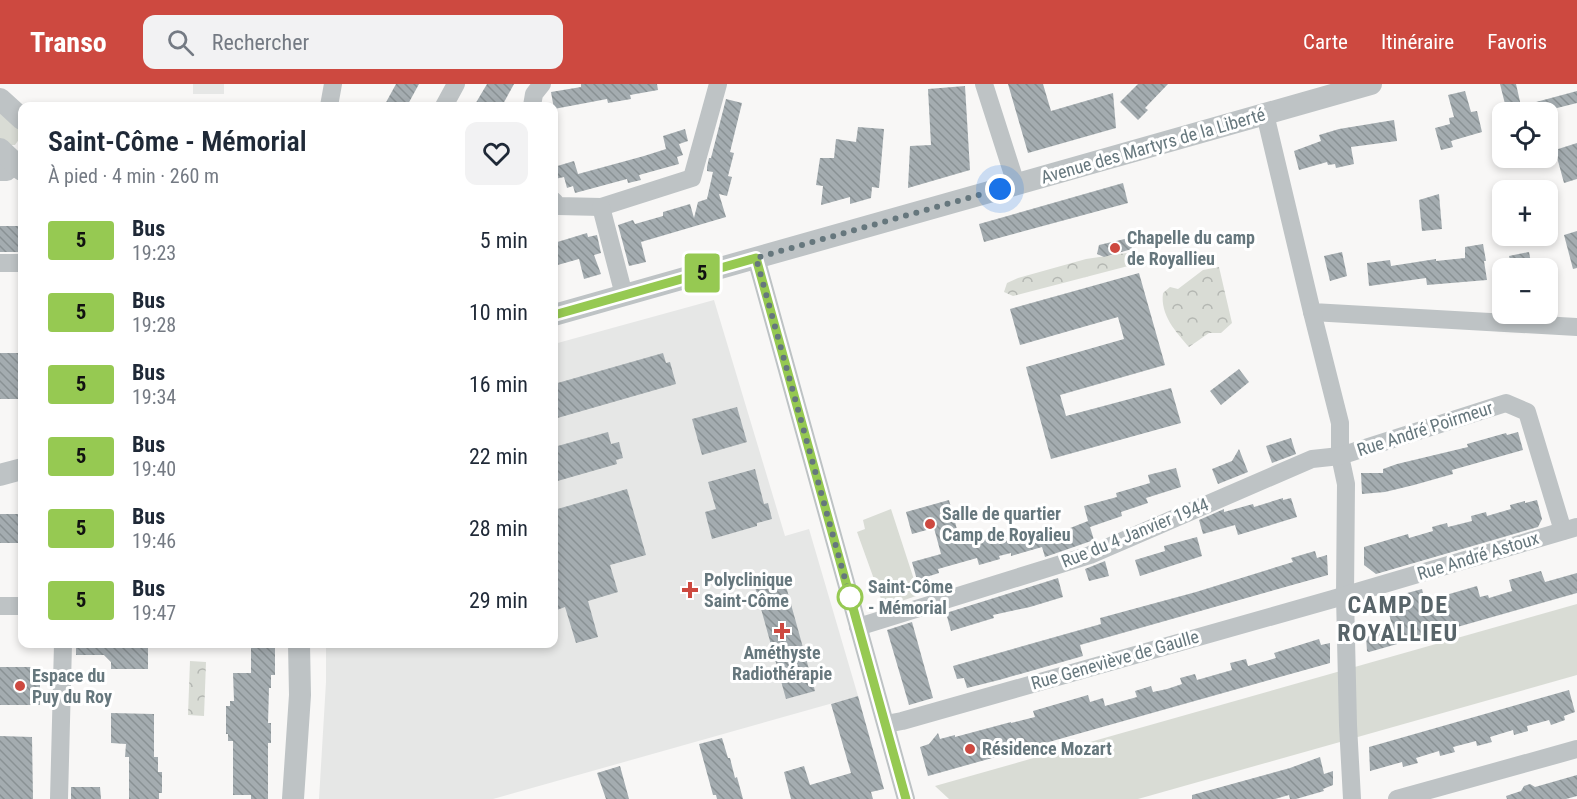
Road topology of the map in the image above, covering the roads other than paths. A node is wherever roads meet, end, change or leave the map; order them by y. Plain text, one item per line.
1 (333, 84) edge
2 (456, 84) edge
3 (542, 84) edge
4 (718, 84) edge
5 (984, 84) edge
6 (1361, 86) edge
7 (0, 99) edge
8 (331, 102) edge
9 (446, 102) edge
10 (533, 102) edge
11 (1265, 114) junction
12 (18, 115) edge
13 (1016, 184) junction
14 (558, 206) edge
15 (601, 207) junction
16 (756, 258) junction
17 (0, 263) edge
18 (18, 263) edge
19 (624, 295) junction
20 (1312, 312) junction
21 (558, 314) edge
22 (1577, 327) edge
23 (1340, 456) junction
24 (18, 470) edge
25 (0, 475) edge
26 (1570, 529) edge
27 (1345, 596) junction
28 (0, 606) edge
29 (18, 606) edge
30 (858, 627) junction
31 (63, 648) edge
32 (300, 648) edge
33 (886, 724) junction
34 (1577, 749) edge
35 (59, 799) edge
36 (292, 799) edge
37 (906, 799) edge
38 (1352, 799) edge
39 (1397, 799) edge

1 - 8 street
2 - 9 street
3 - 10 street
4 - 15 street
5 - 13 street
6 - 11 street, Avenue des Martyrs de la Liberté
7 - 12 street
11 - 13 street, Avenue des Martyrs de la Liberté
11 - 20 street
13 - 16 street, Avenue des Martyrs de la Liberté
14 - 15 street
15 - 19 street
16 - 19 street, Avenue des Martyrs de la Liberté
16 - 30 street
17 - 18 street
19 - 21 street, Avenue des Martyrs de la Liberté
20 - 22 street
20 - 23 street
23 - 26 street, Rue André Poirmeur
23 - 27 street
23 - 30 street, Rue du 4 Janvier 1944
24 - 25 street
26 - 27 street, Rue André Astoux
27 - 33 street, Rue Geneviève de Gaulle
27 - 38 street
28 - 29 street
30 - 33 street
31 - 35 street
32 - 36 street
33 - 37 street
34 - 39 street

